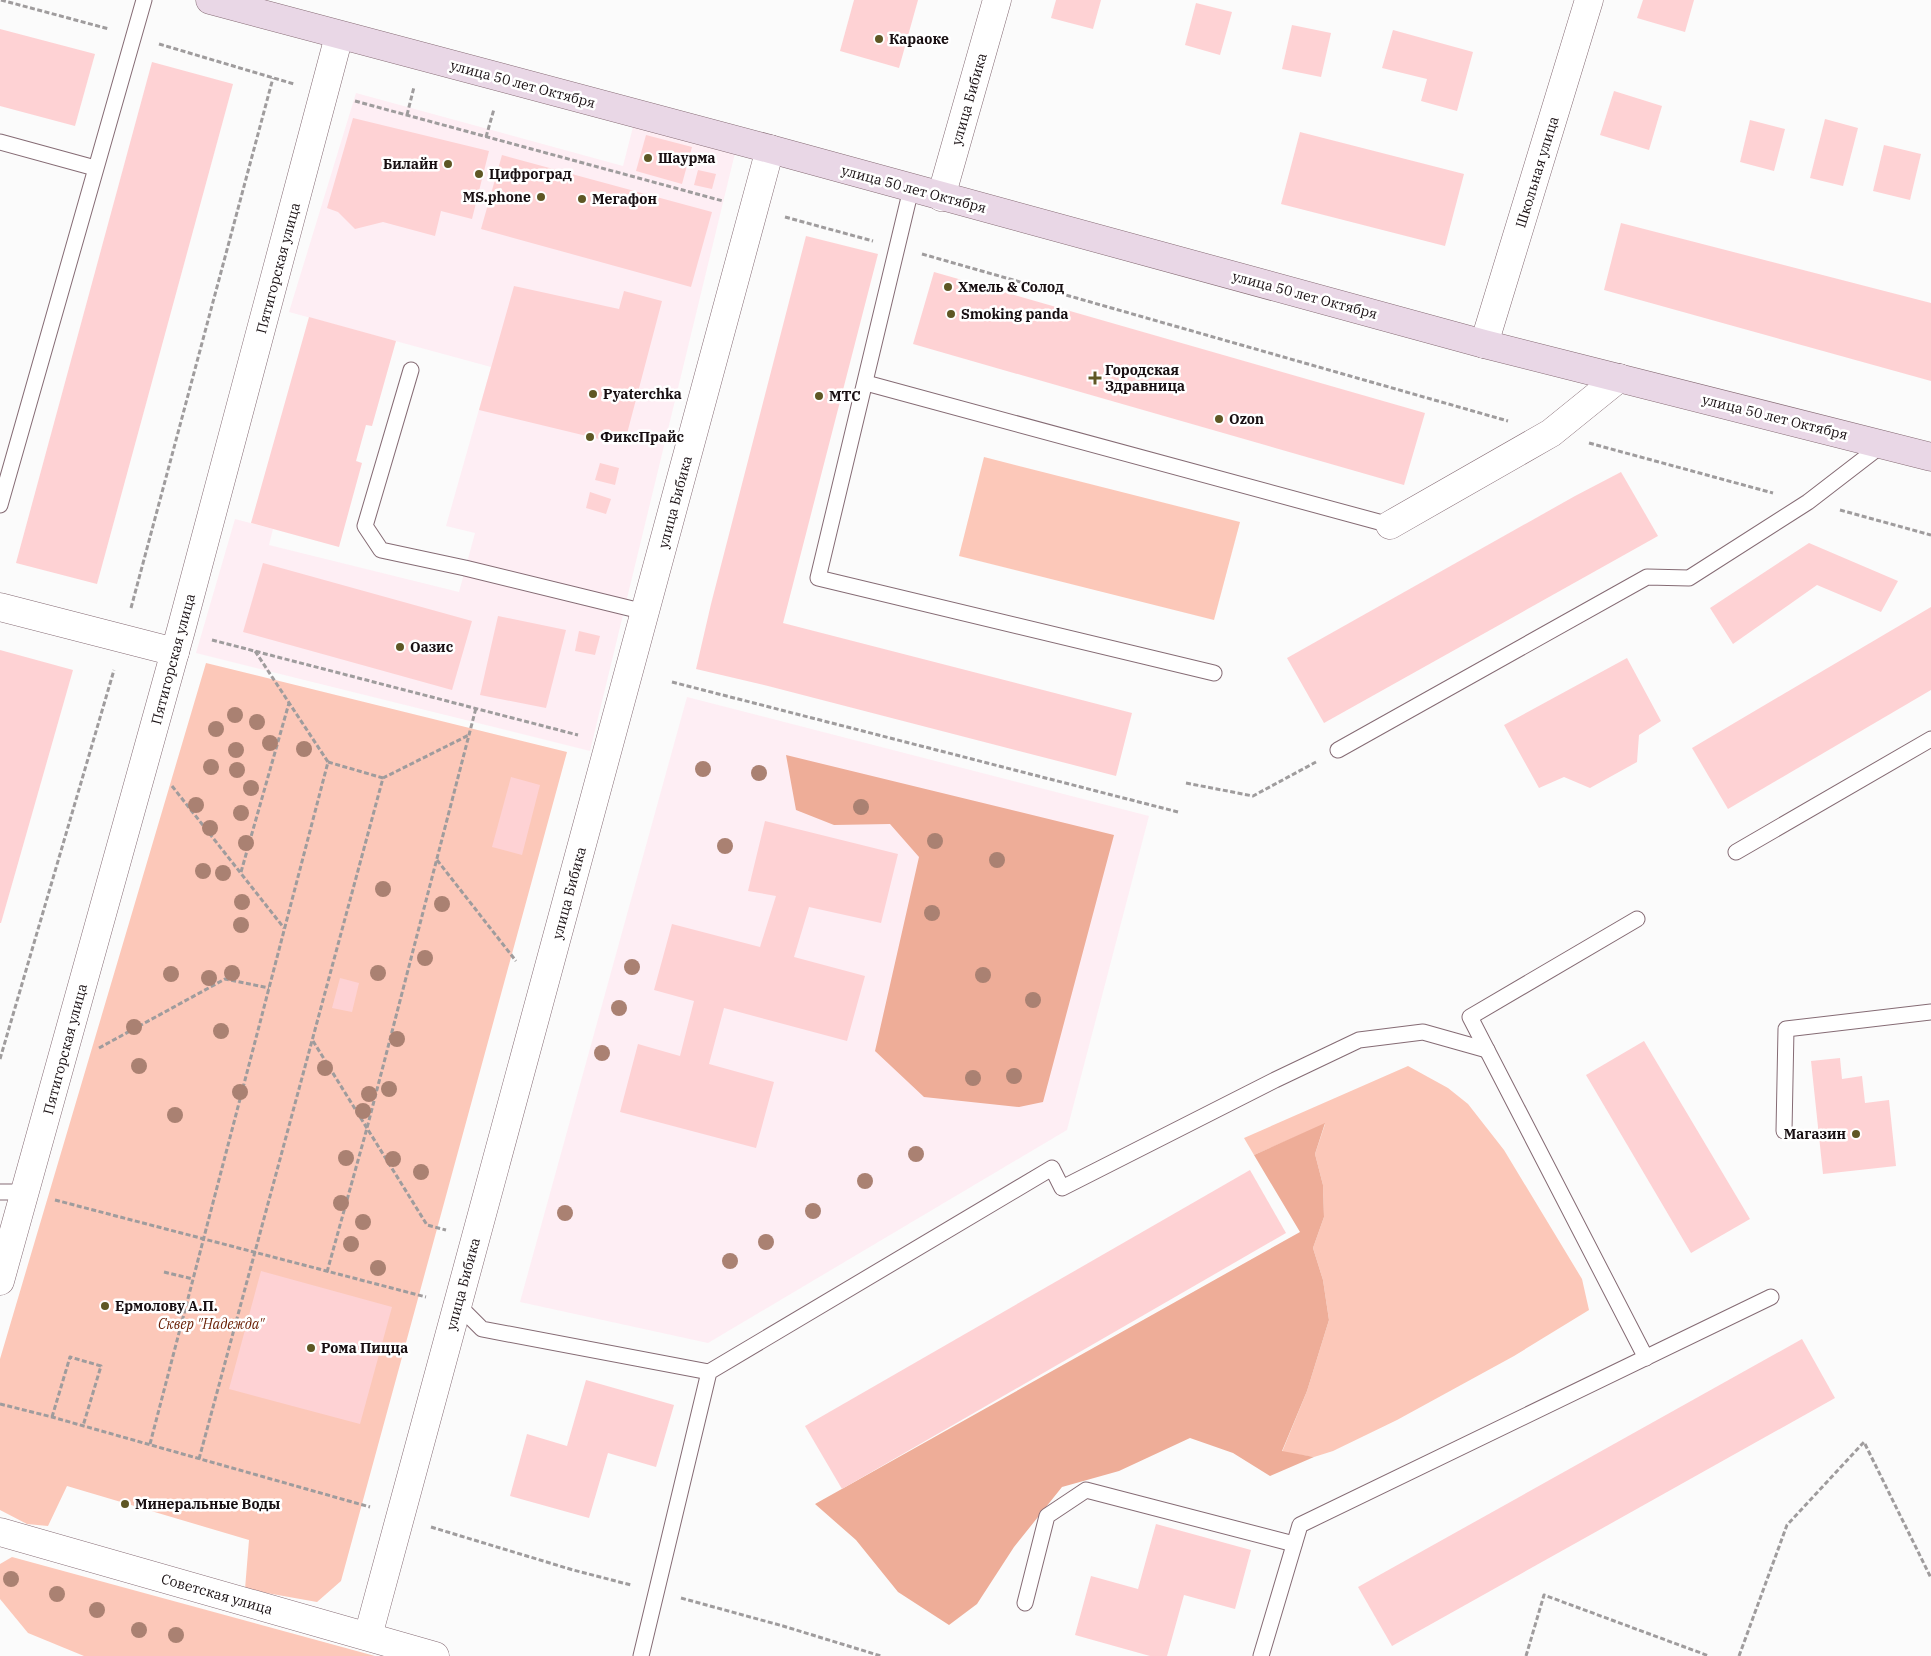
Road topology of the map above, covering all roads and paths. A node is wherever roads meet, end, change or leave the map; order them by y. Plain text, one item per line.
1 (1, 0) edge
2 (144, 0) edge
3 (210, 0) edge
4 (997, 0) edge
5 (1589, 0) edge
6 (133, 36) junction
7 (340, 36) junction
8 (273, 78) junction
9 (324, 93) junction
10 (0, 142) edge
11 (770, 149) junction
12 (96, 168) junction
13 (912, 189) junction
14 (941, 197) junction
15 (754, 210) junction
16 (898, 247) junction
17 (1484, 344) junction
18 (411, 370) dead end
19 (1619, 378) junction
20 (866, 383) junction
21 (1551, 433) junction
22 (1882, 445) junction
23 (1931, 457) edge
24 (1808, 502) junction
25 (0, 505) edge
26 (1390, 525) joint
27 (1931, 535) edge
28 (0, 607) edge
29 (645, 612) junction
30 (123, 639) junction
31 (209, 639) dead end
32 (255, 651) junction
33 (175, 652) junction
34 (1214, 673) dead end
35 (672, 682) dead end
36 (289, 703) junction
37 (476, 708) junction
38 (468, 735) junction
39 (1931, 739) edge
40 (610, 743) junction
41 (1338, 750) joint
42 (147, 753) junction
43 (328, 762) junction
44 (383, 778) junction
45 (1186, 783) dead end
46 (1178, 812) dead end
47 (1736, 852) dead end
48 (436, 859) junction
49 (240, 873) junction
50 (1637, 919) dead end
51 (284, 929) junction
52 (547, 976) junction
53 (269, 988) junction
54 (1931, 1012) edge
55 (312, 1040) junction
56 (1487, 1050) junction
57 (0, 1059) edge
58 (59, 1070) junction
59 (367, 1128) junction
60 (1784, 1132) dead end
61 (13, 1192) edge
62 (204, 1238) junction
63 (476, 1238) junction
64 (255, 1252) junction
65 (164, 1272) dead end
66 (328, 1272) junction
67 (193, 1279) junction
68 (0, 1281) edge
69 (1771, 1297) dead end
70 (458, 1305) junction
71 (1646, 1358) junction
72 (709, 1372) junction
73 (0, 1404) edge
74 (52, 1417) junction
75 (83, 1426) junction
76 (150, 1444) junction
77 (199, 1459) junction
78 (401, 1516) junction
79 (0, 1532) edge
80 (1294, 1544) junction
81 (1931, 1578) edge
82 (1025, 1603) dead end
83 (368, 1636) junction
84 (435, 1656) edge
85 (641, 1656) edge
86 (1261, 1656) edge
87 (1526, 1656) edge
88 (1709, 1656) edge
89 (1739, 1656) edge

1 - 6 path
2 - 6 lane
3 - 7 main road, улица 50 лет Октября
4 - 14 street, улица Бибика
5 - 17 street, Школьная улица
6 - 8 path
6 - 12 lane
7 - 9 street, Пятигорская улица
7 - 11 main road, улица 50 лет Октября
8 - 9 path
8 - 30 path
9 - 15 path
9 - 33 street, Пятигорская улица
10 - 12 lane
11 - 13 main road, улица 50 лет Октября
11 - 15 street, улица Бибика
12 - 25 lane
13 - 14 main road, улица 50 лет Октября
13 - 16 lane
14 - 17 main road, улица 50 лет Октября
15 - 16 path
15 - 29 street, улица Бибика
16 - 20 lane
16 - 21 path
17 - 19 main road, улица 50 лет Октября
18 - 29 lane
19 - 21 street
19 - 22 main road, улица 50 лет Октября
20 - 26 lane
20 - 34 lane
21 - 24 path
21 - 26 street
22 - 23 main road, улица 50 лет Октября
22 - 24 lane
24 - 27 path
24 - 41 lane
28 - 30 street
29 - 40 street, улица Бибика
30 - 33 street
30 - 57 path
31 - 32 path
32 - 36 path
32 - 37 path
33 - 42 street, Пятигорская улица
35 - 46 path
36 - 43 path
36 - 49 path
37 - 38 path
37 - 40 path
38 - 44 path
38 - 48 path
39 - 47 lane
40 - 52 street, улица Бибика
41 - 45 path
42 - 49 path
42 - 58 street, Пятигорская улица
43 - 44 path
43 - 51 path
44 - 55 path
48 - 52 path
48 - 59 path
49 - 51 path
50 - 56 lane
51 - 53 path
52 - 63 street, улица Бибика
53 - 58 path
53 - 62 path
54 - 60 lane
55 - 59 path
55 - 64 path
56 - 71 lane
56 - 72 lane
58 - 61 street, Пятигорская улица
59 - 63 path
59 - 66 path
61 - 62 path
61 - 68 street, Пятигорская улица
62 - 64 path
62 - 67 path
63 - 70 street, улица Бибика
64 - 66 path
64 - 77 path
65 - 67 path
66 - 70 path
67 - 76 path
69 - 71 lane
70 - 72 lane
70 - 78 street, улица Бибика
71 - 80 lane
72 - 85 lane
73 - 74 path
74 - 75 path
74 - 75 path
75 - 76 path
76 - 77 path
77 - 78 path
78 - 83 street, улица Бибика
79 - 83 street, Советская улица
80 - 82 lane
80 - 86 lane
81 - 89 path
83 - 84 street, Советская улица
87 - 88 path

